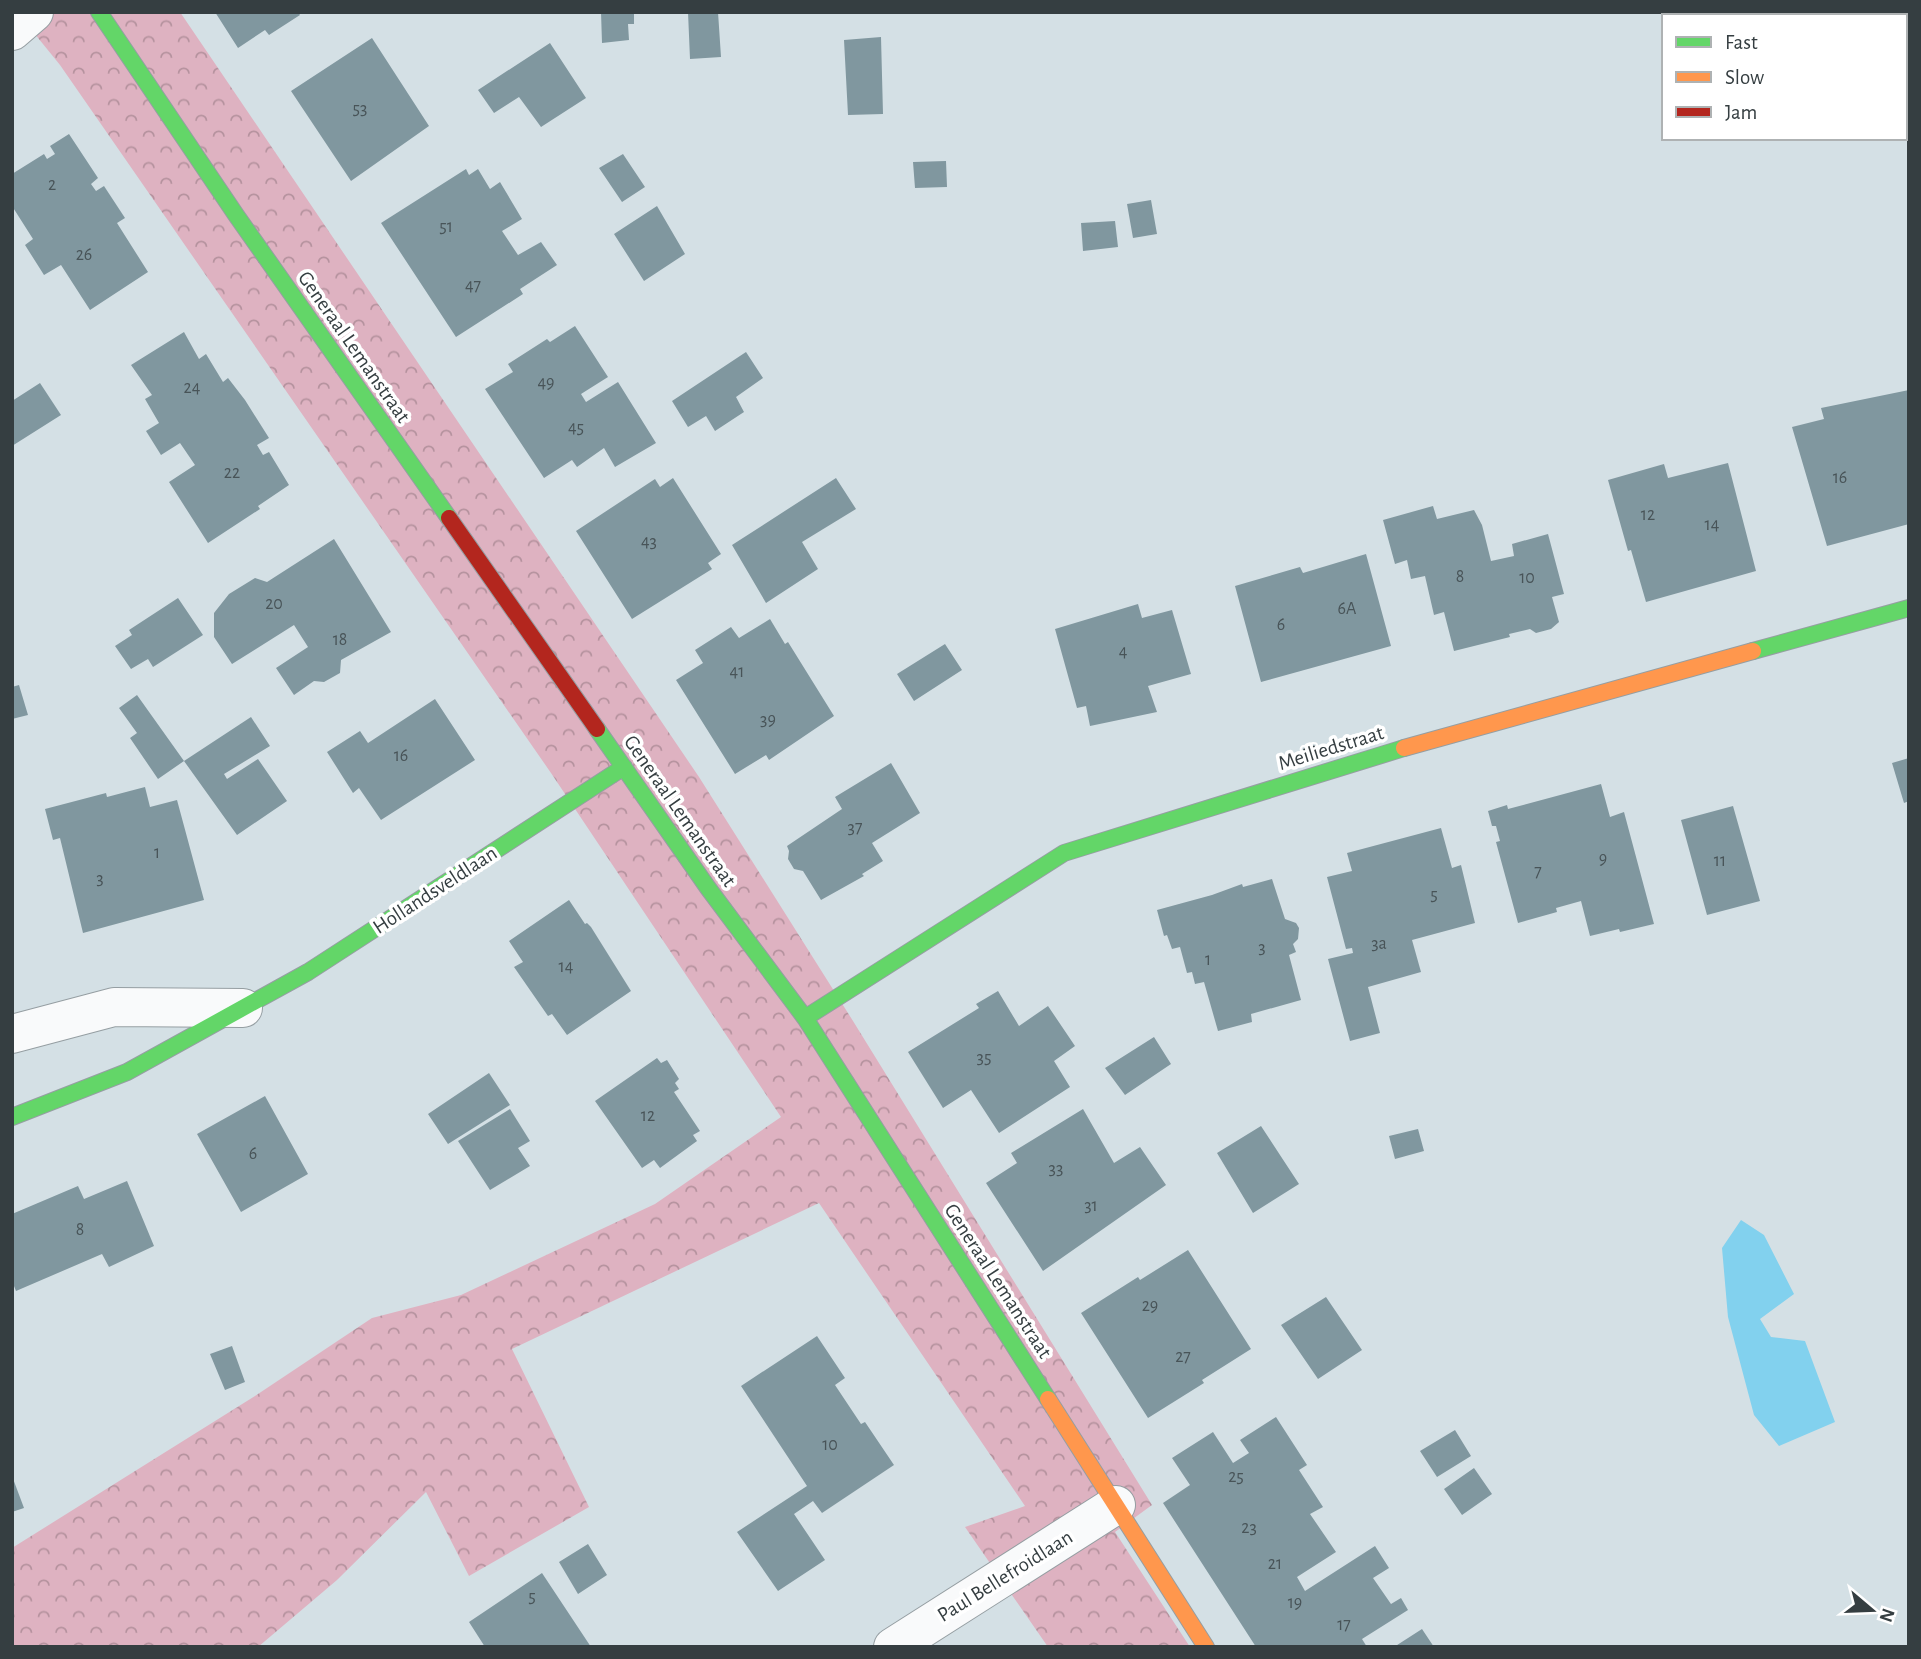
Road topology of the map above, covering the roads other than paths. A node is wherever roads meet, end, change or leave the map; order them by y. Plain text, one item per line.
1 (34, 12) edge
2 (99, 12) edge
3 (12, 31) edge
4 (1909, 608) edge
5 (624, 767) junction
6 (243, 1008) junction
7 (805, 1018) junction
8 (12, 1034) edge
9 (12, 1117) edge
10 (1116, 1505) junction
11 (893, 1647) edge
12 (1206, 1647) edge

1 - 3 street
2 - 5 street, Generaal Lemanstraat
4 - 7 street, Meiliedstraat
5 - 6 street, Hollandsveldlaan
5 - 7 street, Generaal Lemanstraat
6 - 8 street, Hollandsveldlaan
6 - 9 street, Hollandsveldlaan
7 - 10 street, Generaal Lemanstraat
10 - 11 street, Paul Bellefroidlaan
10 - 12 street, Generaal Lemanstraat

